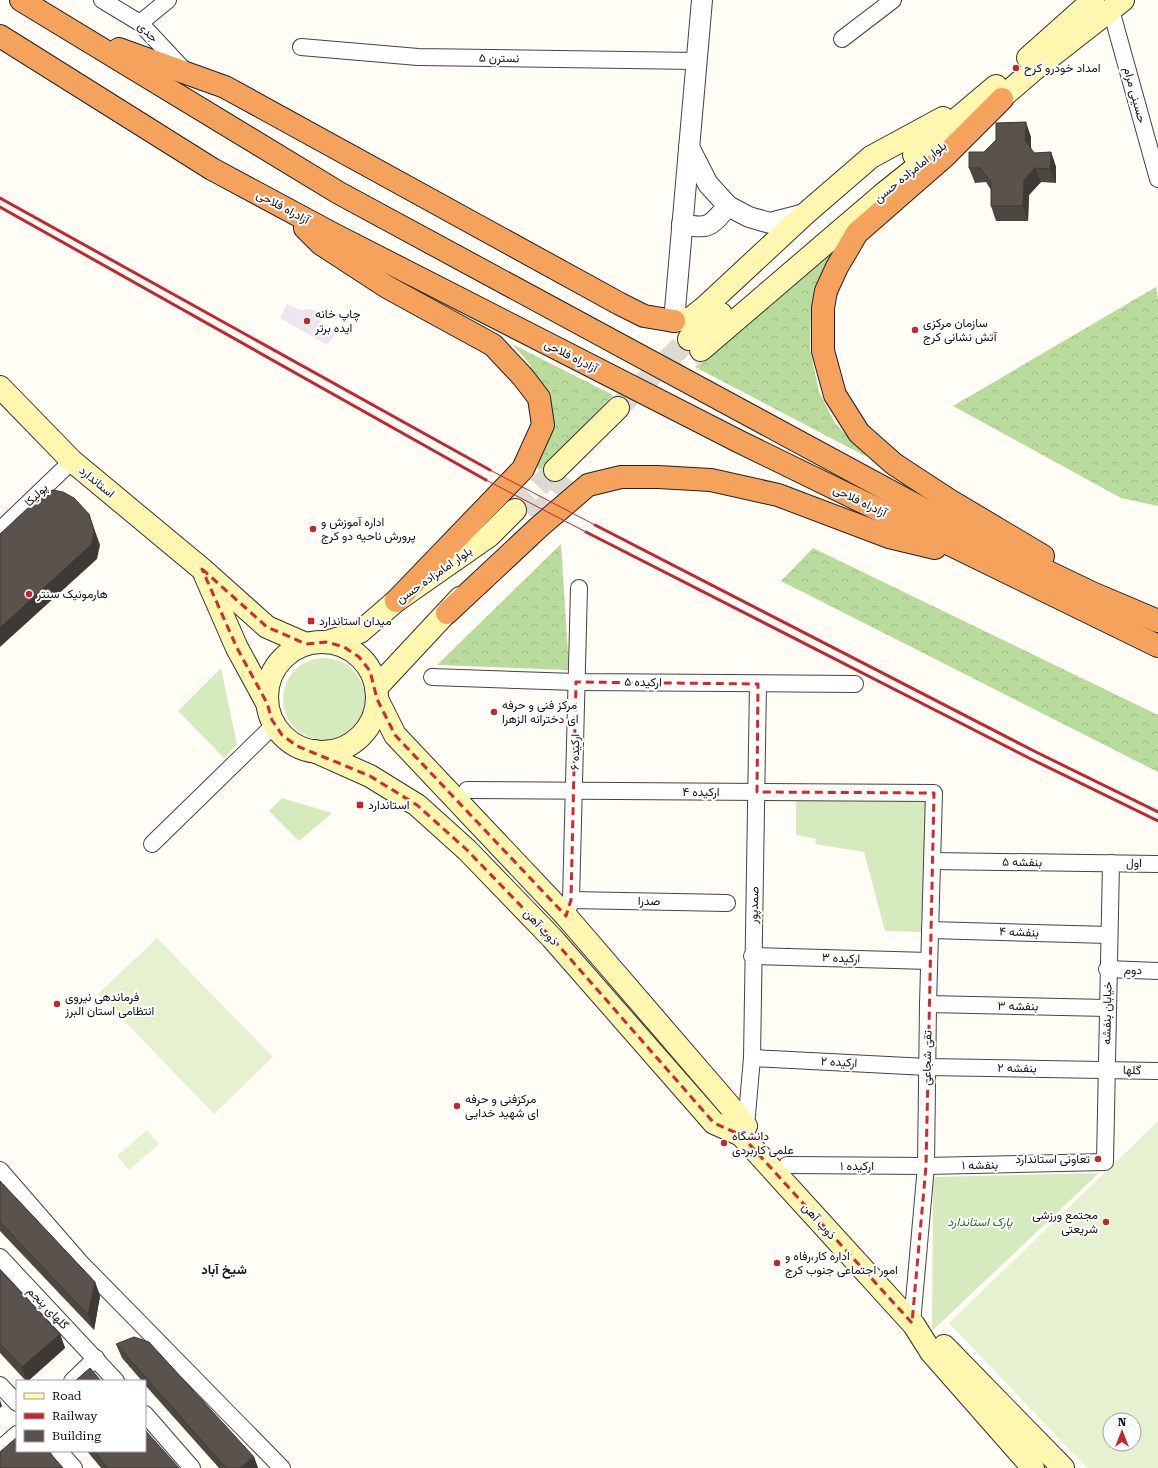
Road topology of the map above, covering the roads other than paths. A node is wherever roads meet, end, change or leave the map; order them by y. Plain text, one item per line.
1 (21, 0) edge
2 (102, 0) edge
3 (168, 0) edge
4 (702, 0) edge
5 (893, 0) edge
6 (1093, 0) edge
7 (1117, 5) edge
8 (140, 23) junction
9 (72, 32) junction
10 (0, 36) edge
11 (842, 39) dead end
12 (301, 47) dead end
13 (696, 61) junction
14 (186, 73) junction
15 (1002, 99) junction
16 (976, 102) junction
17 (689, 147) junction
18 (1158, 179) edge
19 (728, 206) junction
20 (284, 208) junction
21 (805, 214) junction
22 (682, 224) junction
23 (674, 321) junction
24 (0, 387) edge
25 (622, 412) tunnel mouth
26 (72, 461) junction
27 (561, 474) tunnel mouth
28 (0, 530) edge
29 (977, 558) junction
30 (202, 568) junction
31 (578, 588) dead end
32 (1092, 593) junction
33 (396, 601) junction
34 (447, 613) junction
35 (1158, 621) edge
36 (316, 643) junction
37 (1158, 646) edge
38 (432, 676) dead end
39 (576, 682) junction
40 (758, 684) junction
41 (855, 684) dead end
42 (376, 693) junction
43 (267, 703) junction
44 (275, 724) junction
45 (314, 752) junction
46 (467, 790) dead end
47 (574, 791) junction
48 (757, 792) junction
49 (934, 793) joint
50 (152, 844) dead end
51 (932, 861) junction
52 (1111, 863) junction
53 (1158, 864) edge
54 (727, 903) dead end
55 (568, 908) junction
56 (930, 930) junction
57 (1109, 935) junction
58 (552, 938) junction
59 (752, 956) junction
60 (930, 961) junction
61 (1108, 969) junction
62 (1158, 971) edge
63 (928, 1004) junction
64 (1107, 1008) junction
65 (752, 1058) junction
66 (927, 1067) junction
67 (1106, 1070) junction
68 (1158, 1071) edge
69 (743, 1130) junction
70 (1105, 1162) joint
71 (787, 1165) dead end
72 (926, 1166) junction
73 (0, 1170) edge
74 (0, 1257) edge
75 (913, 1324) junction
76 (96, 1358) junction
77 (73, 1380) edge
78 (115, 1380) edge
79 (0, 1385) edge
80 (16, 1402) edge
81 (146, 1415) edge
82 (16, 1435) edge
83 (0, 1449) edge
84 (60, 1452) edge
85 (74, 1468) edge
86 (192, 1468) edge
87 (282, 1468) edge
88 (1033, 1468) edge
89 (1063, 1468) edge

1 - 9 highway, آزادراه فلاحی
2 - 8 street, جدی
3 - 8 street
4 - 13 street
5 - 11 street
6 - 16 main road, بلوار امامزاده حسن
7 - 15 main road, بلوار امامزاده حسن
7 - 18 street, حسینی مرام
8 - 14 street, جدی
9 - 14 highway
9 - 32 highway, آزادراه فلاحی
10 - 20 highway, آزادراه فلاحی
12 - 13 street, نسترن ۵
13 - 17 street
14 - 23 highway
15 - 16 main road, بلوار امامزاده حسن
15 - 32 highway
16 - 21 main road
17 - 19 street
17 - 22 street
19 - 21 street
19 - 22 street
20 - 29 highway, آزادراه فلاحی
20 - 33 highway
21 - 23 main road
22 - 23 street
24 - 26 main road, استاندارد
25 - 27 main road
26 - 28 street, پولیکا
26 - 30 main road, استاندارد
29 - 34 highway
29 - 37 highway, آزادراه فلاحی
30 - 36 main road, استاندارد
30 - 43 main road, استاندارد
31 - 39 street, ارکیده ۶
32 - 35 highway, آزادراه فلاحی
33 - 34 main road, بلوار امامزاده حسن
33 - 36 main road, بلوار امامزاده حسن
34 - 42 main road, بلوار امامزاده حسن
36 - 42 main road
36 - 43 main road
38 - 39 street, ارکیده ۵
39 - 40 street, ارکیده ۵
39 - 47 street, ارکیده ۶
40 - 41 street, ارکیده ۵
40 - 48 street, صمدپور
42 - 45 main road
42 - 55 main road, ذوب آهن
43 - 44 main road
44 - 45 main road
44 - 50 street
45 - 58 main road, ذوب آهن
46 - 47 street, ارکیده ۴
47 - 48 street, ارکیده ۴
47 - 55 street, ارکیده ۶
48 - 49 street, ارکیده ۴
48 - 59 street, صمدپور
49 - 51 street, تقی شجاعی
51 - 52 street, بنفشه ۵
51 - 56 street, تقی شجاعی
52 - 53 street, اول
52 - 57 street, خیابان بنفشه
54 - 55 street, صدرا
55 - 58 main road
55 - 69 main road, ذوب آهن
56 - 57 street, بنفشه ۴
56 - 60 street, تقی شجاعی
57 - 61 street, خیابان بنفشه
58 - 69 main road, ذوب آهن
59 - 60 street, ارکیده ۳
59 - 65 street, صمدپور
60 - 63 street, تقی شجاعی
61 - 62 street, دوم
61 - 64 street, خیابان بنفشه
63 - 64 street, بنفشه ۳
63 - 66 street, تقی شجاعی
64 - 67 street, خیابان بنفشه
65 - 66 street, ارکیده ۲
65 - 69 street, صمدپور
66 - 67 street, بنفشه ۲
66 - 72 street, تقی شجاعی
67 - 68 street, گلها
67 - 70 street, خیابان بنفشه
69 - 75 main road, ذوب آهن
70 - 72 street, بنفشه ۱
71 - 72 street, ارکیده ۱
72 - 75 street, تقی شجاعی
73 - 87 street
74 - 76 street, گلهای پنجم
75 - 88 main road, ذوب آهن
75 - 89 main road, ذوب آهن
76 - 77 street
76 - 78 street, گلهای پنجم
79 - 80 street
81 - 86 street
82 - 83 street
84 - 85 street

